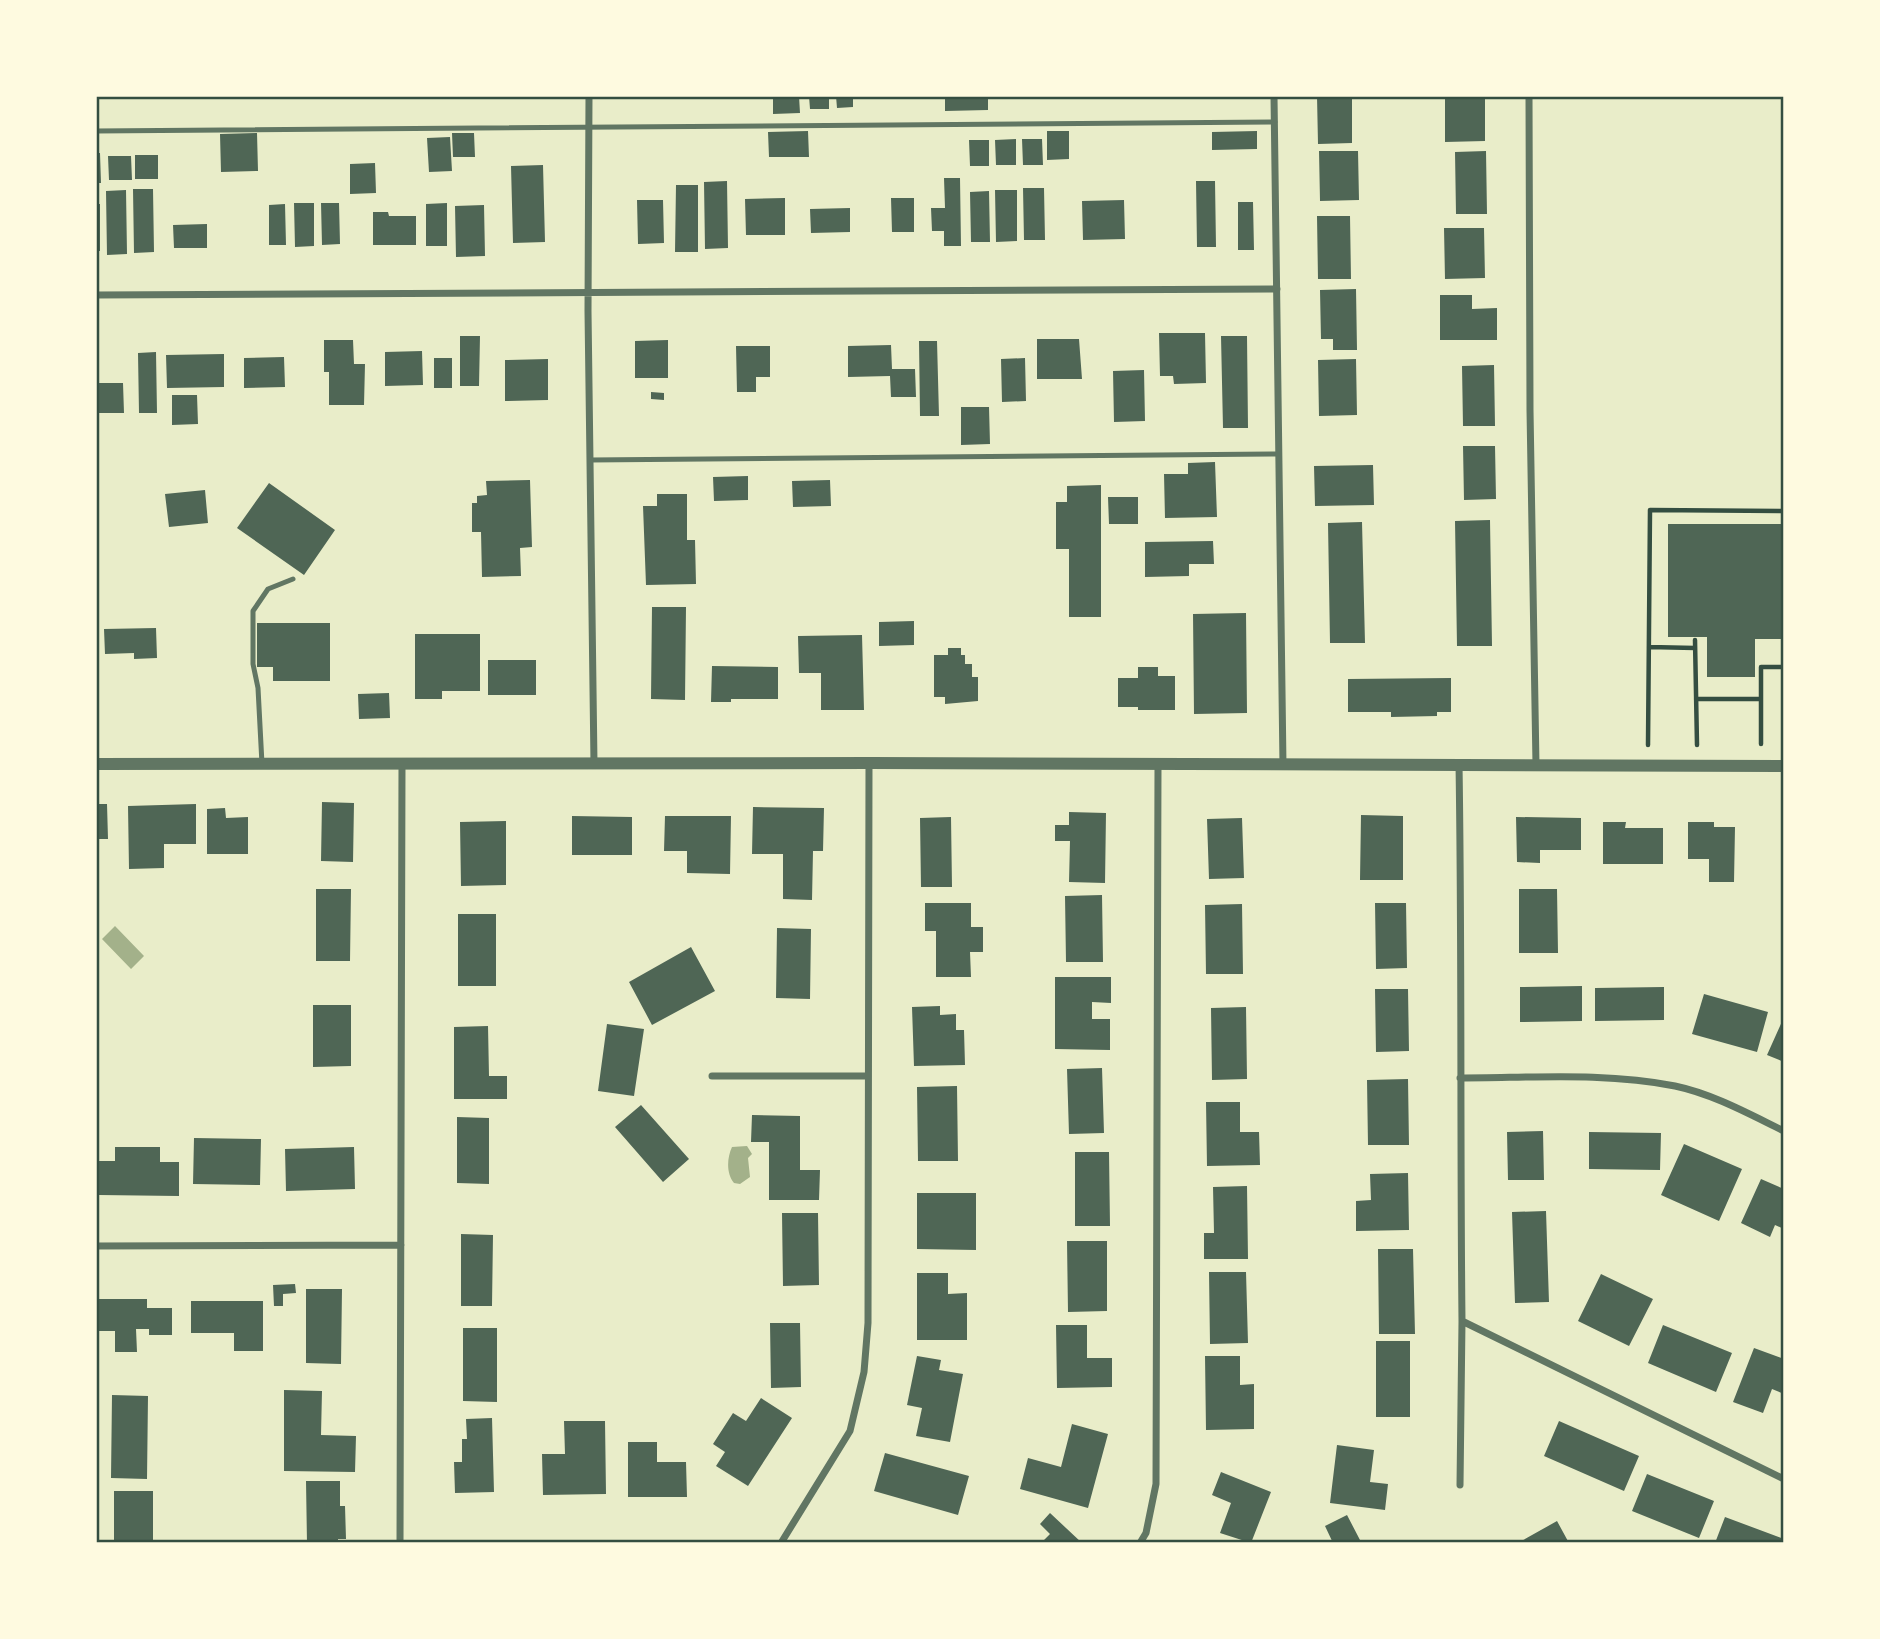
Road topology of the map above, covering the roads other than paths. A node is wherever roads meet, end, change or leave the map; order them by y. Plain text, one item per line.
1 (589, 96) edge
2 (1275, 96) edge
3 (1529, 96) edge
4 (1275, 122) junction
5 (588, 128) junction
6 (96, 131) edge
7 (1277, 289) junction
8 (588, 293) junction
9 (96, 295) edge
10 (1279, 454) junction
11 (590, 460) junction
12 (293, 579) dead end
13 (402, 763) junction
14 (594, 763) junction
15 (869, 763) junction
16 (96, 764) edge
17 (262, 764) junction
18 (1158, 764) junction
19 (1459, 764) junction
20 (1283, 765) junction
21 (1536, 765) junction
22 (1784, 766) edge
23 (712, 1076) dead end
24 (868, 1076) junction
25 (1460, 1078) junction
26 (1784, 1131) edge
27 (401, 1245) junction
28 (96, 1246) edge
29 (1462, 1321) junction
30 (1784, 1479) edge
31 (1460, 1485) dead end
32 (400, 1543) edge
33 (781, 1543) edge
34 (1140, 1543) edge

1 - 5 street
2 - 4 street
3 - 21 street
4 - 5 lane
4 - 7 street
5 - 6 lane
5 - 8 street
7 - 8 street
7 - 10 street
8 - 9 street
8 - 11 street
10 - 11 lane
10 - 20 street
11 - 14 street
12 - 17 lane
13 - 14 street
13 - 17 street
13 - 27 street
14 - 15 street
15 - 18 street
15 - 24 street
16 - 17 street
18 - 20 street
18 - 34 street
19 - 20 street
19 - 21 street
19 - 25 street
21 - 22 street
23 - 24 street
24 - 33 street
25 - 26 street
25 - 29 street
27 - 28 street
27 - 32 street
29 - 30 street
29 - 31 street

